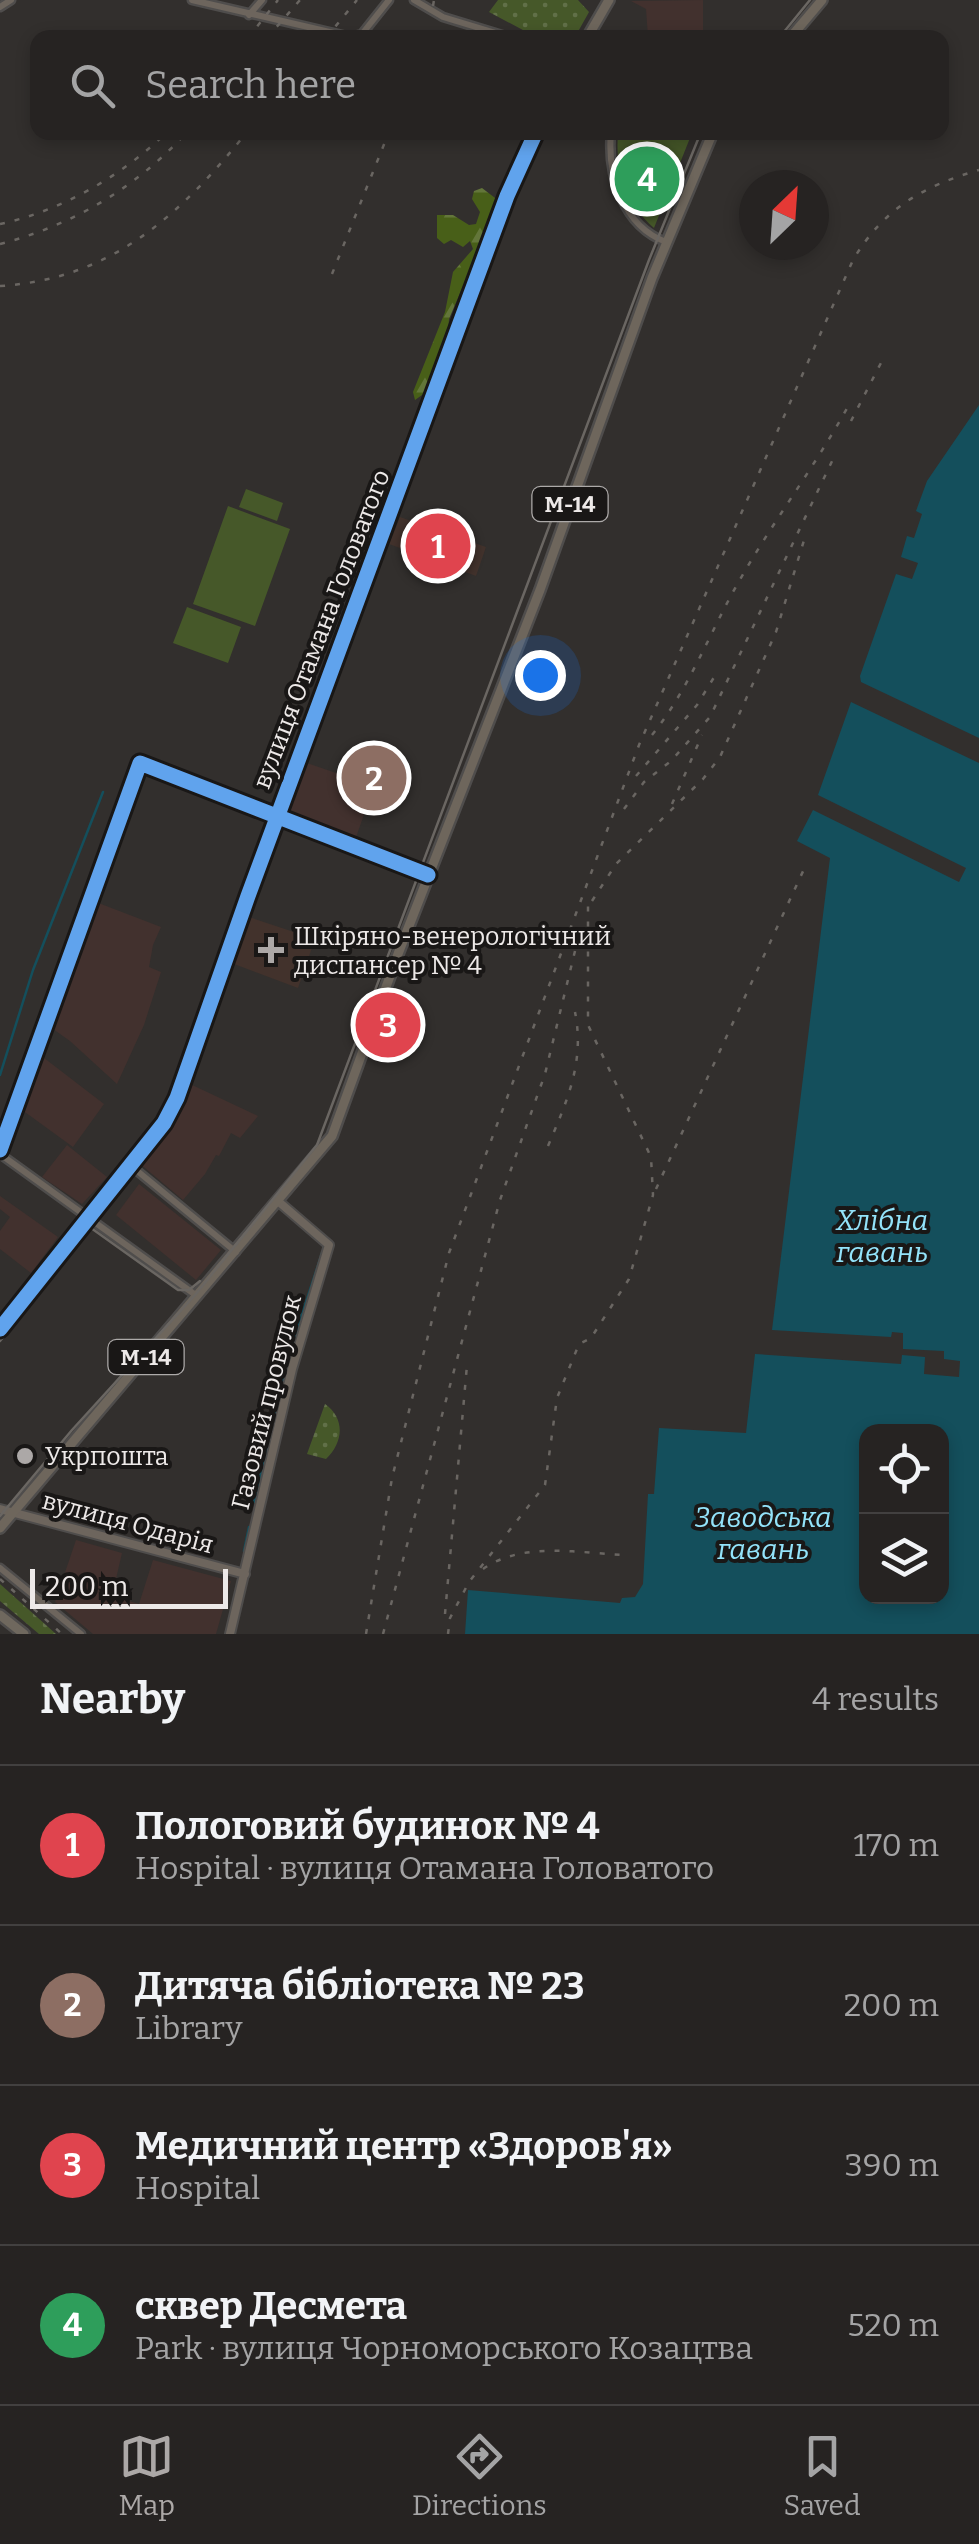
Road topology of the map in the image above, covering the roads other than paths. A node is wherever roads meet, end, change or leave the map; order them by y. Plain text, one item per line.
1 (12, 0) edge
2 (192, 0) edge
3 (262, 0) edge
4 (389, 0) edge
5 (414, 0) edge
6 (609, 0) edge
7 (822, 0) edge
8 (0, 7) edge
9 (250, 16) junction
10 (318, 30) edge
11 (365, 30) edge
12 (486, 30) edge
13 (592, 30) edge
14 (797, 30) edge
15 (532, 140) edge
16 (612, 140) edge
17 (710, 140) edge
18 (666, 242) junction
19 (278, 816) junction
20 (428, 876) junction
21 (0, 1152) edge
22 (130, 1164) junction
23 (279, 1202) junction
24 (90, 1216) junction
25 (236, 1252) junction
26 (197, 1296) junction
27 (0, 1328) edge
28 (0, 1508) edge
29 (13, 1512) junction
30 (0, 1528) edge
31 (0, 1568) edge
32 (245, 1574) junction
33 (0, 1615) edge
34 (24, 1634) edge
35 (81, 1634) edge
36 (230, 1634) edge

1 - 8 street
2 - 9 street
3 - 9 street
4 - 11 street
5 - 12 street
6 - 13 main road
7 - 14 main road
9 - 10 street
15 - 19 main road, вулиця Отамана Головатого
16 - 18 street
17 - 18 main road, М-14
18 - 20 main road, М-14
19 - 20 street
19 - 21 street
19 - 22 main road, вулиця Отамана Головатого
20 - 23 main road, М-14
21 - 24 street
22 - 24 main road, вулиця Отамана Головатого
22 - 25 street
23 - 25 main road, М-14
23 - 32 street, Газовий провулок
24 - 26 street
24 - 27 main road, вулиця Отамана Головатого
25 - 26 main road, М-14
26 - 29 main road, М-14
28 - 29 street, вулиця Одарія
29 - 30 main road, М-14
29 - 32 street, вулиця Одарія
31 - 35 street
32 - 36 street, Газовий провулок
33 - 34 main road

